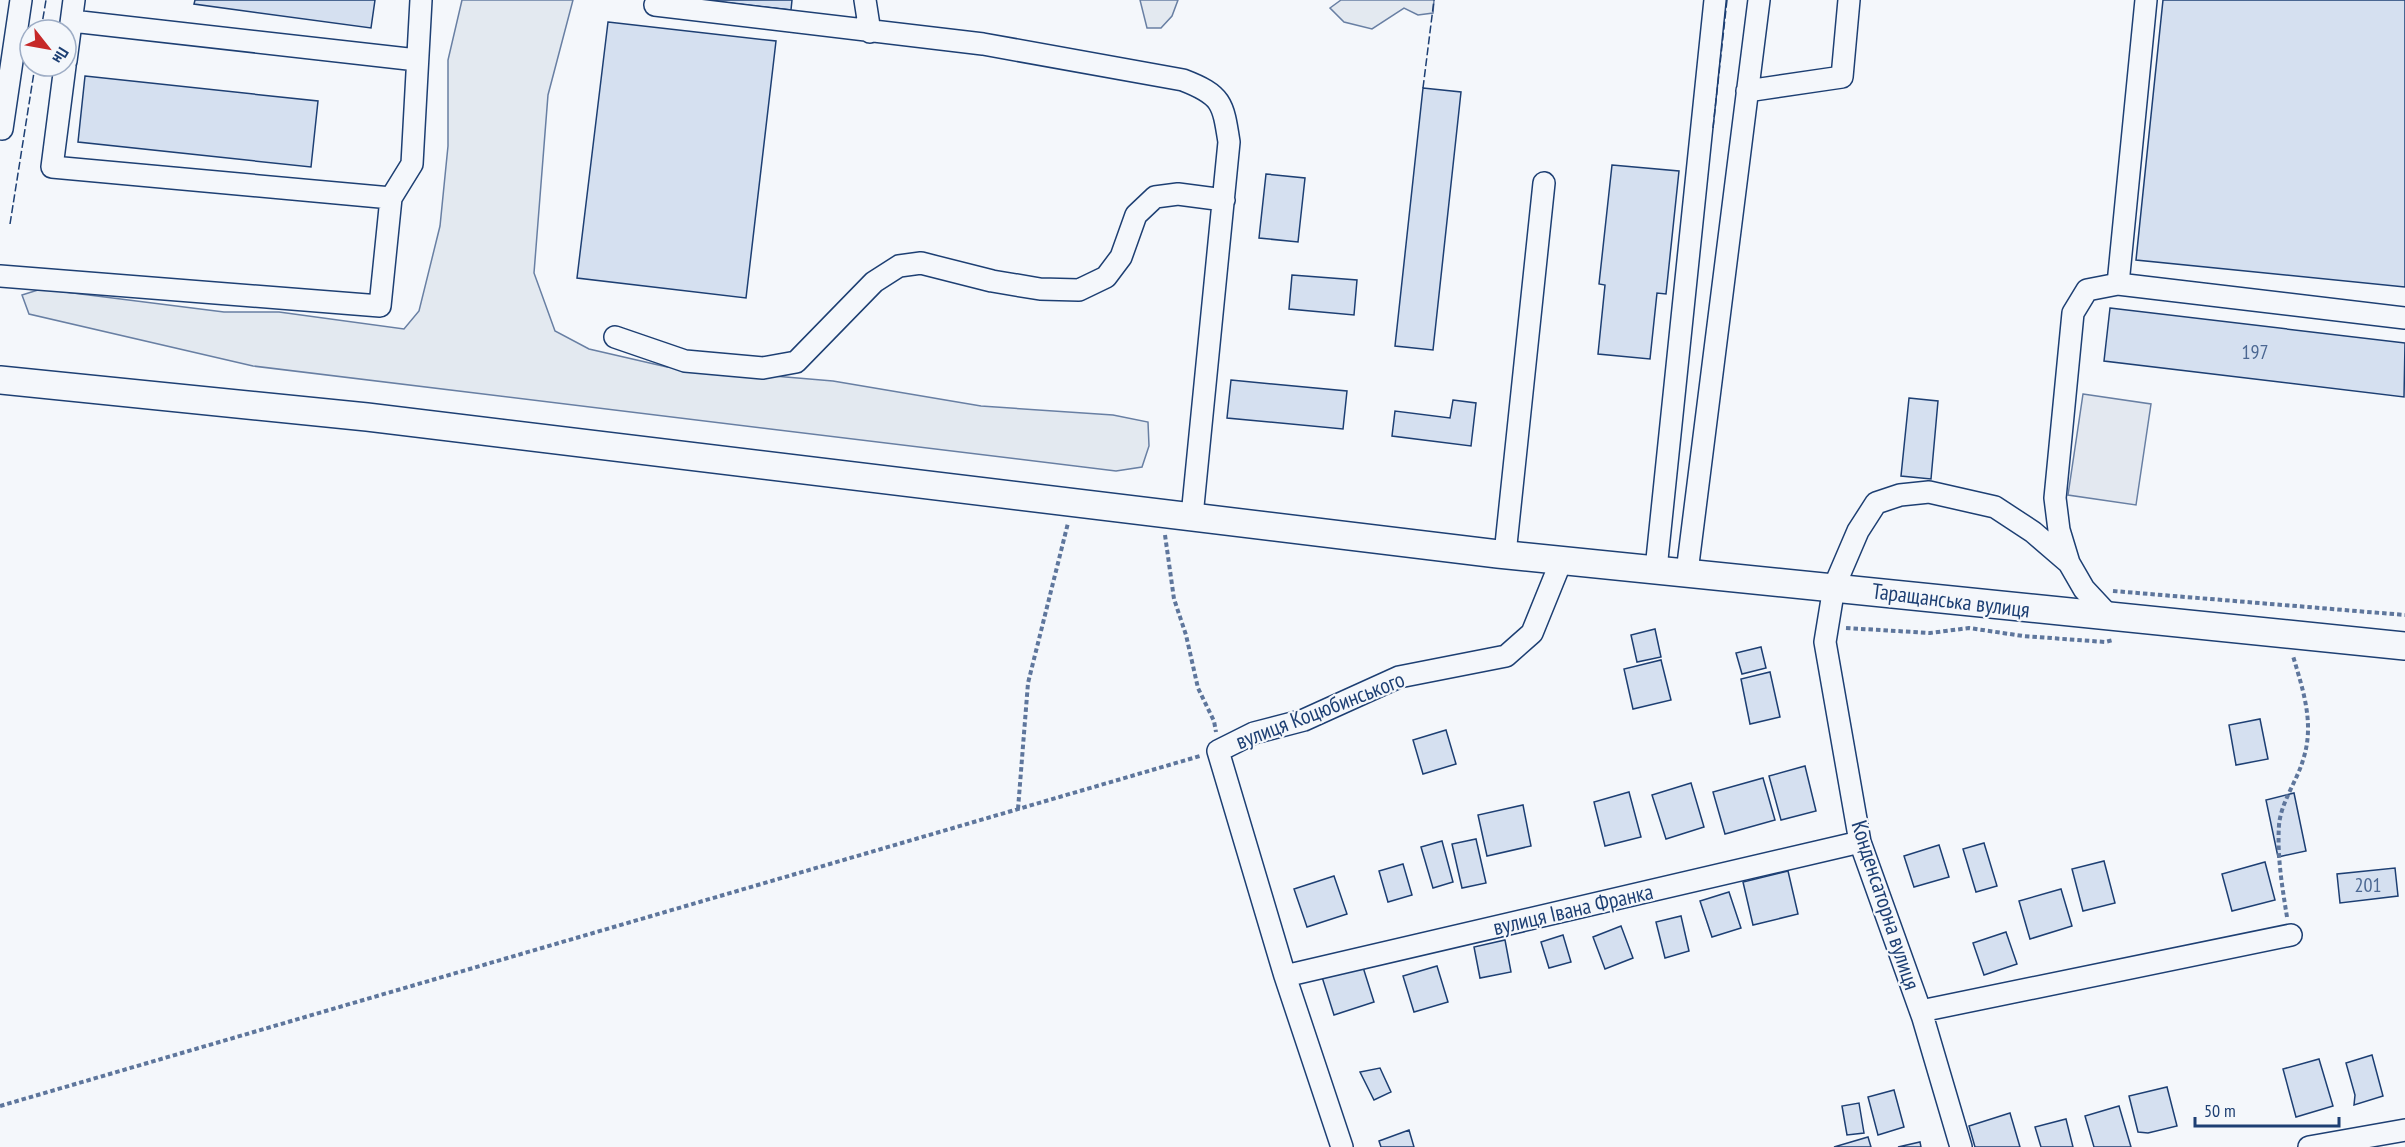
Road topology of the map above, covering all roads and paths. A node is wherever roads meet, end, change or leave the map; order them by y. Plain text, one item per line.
1 (21, 0) edge
2 (421, 0) edge
3 (865, 0) edge
4 (1715, 0) edge
5 (1759, 0) edge
6 (1849, 0) edge
7 (2146, 0) edge
8 (655, 4) dead end
9 (73, 10) edge
10 (870, 32) junction
11 (7, 46) edge
12 (417, 60) junction
13 (63, 78) edge
14 (1747, 91) junction
15 (1, 135) edge
16 (1544, 183) dead end
17 (391, 198) junction
18 (1224, 200) junction
19 (0, 276) edge
20 (2118, 284) junction
21 (2405, 318) edge
22 (615, 337) dead end
23 (0, 380) edge
24 (1073, 502) junction
25 (1164, 513) junction
26 (1192, 516) junction
27 (1502, 554) junction
28 (1562, 559) junction
29 (2069, 563) junction
30 (1656, 569) junction
31 (1687, 572) junction
32 (1834, 587) junction
33 (2084, 589) junction
34 (2405, 615) edge
35 (1827, 627) junction
36 (2116, 628) junction
37 (2288, 634) junction
38 (2405, 646) edge
39 (1218, 751) junction
40 (1018, 809) junction
41 (1860, 842) junction
42 (2290, 935) joint
43 (1285, 976) junction
44 (1921, 1011) junction
45 (0, 1106) edge
46 (2405, 1130) edge
47 (1342, 1147) edge
48 (1961, 1147) edge
49 (2310, 1147) edge

1 - 11 street
2 - 12 street
3 - 10 street
4 - 30 street
5 - 14 street
6 - 14 street
7 - 20 street
8 - 10 street
9 - 12 street
10 - 18 street
11 - 15 street
12 - 17 street
13 - 17 street
14 - 31 street
16 - 27 street
17 - 19 street
18 - 22 street
18 - 26 street
20 - 21 street
20 - 29 street
23 - 24 main road, Таращанська вулиця
24 - 25 main road, Таращанська вулиця
24 - 40 path
25 - 26 main road, Таращанська вулиця
25 - 39 path
26 - 27 main road, Таращанська вулиця
27 - 28 main road, Таращанська вулиця
28 - 30 main road, Таращанська вулиця
28 - 39 street, вулиця Коцюбинського
29 - 32 street, Конденсаторна вулиця
29 - 33 street
30 - 31 main road, Таращанська вулиця
31 - 32 main road, Таращанська вулиця
32 - 35 street, Конденсаторна вулиця
32 - 36 main road, Таращанська вулиця
33 - 34 path
33 - 36 street
35 - 36 path
35 - 41 street, Конденсаторна вулиця
36 - 37 main road, Таращанська вулиця
37 - 38 main road, Таращанська вулиця
37 - 42 path
39 - 40 path
39 - 43 street, вулиця Коцюбинського
40 - 45 path
41 - 43 street, вулиця Івана Франка
41 - 44 street, Конденсаторна вулиця
42 - 44 street
43 - 47 street, вулиця Коцюбинського
44 - 48 street, Конденсаторна вулиця
46 - 49 street

